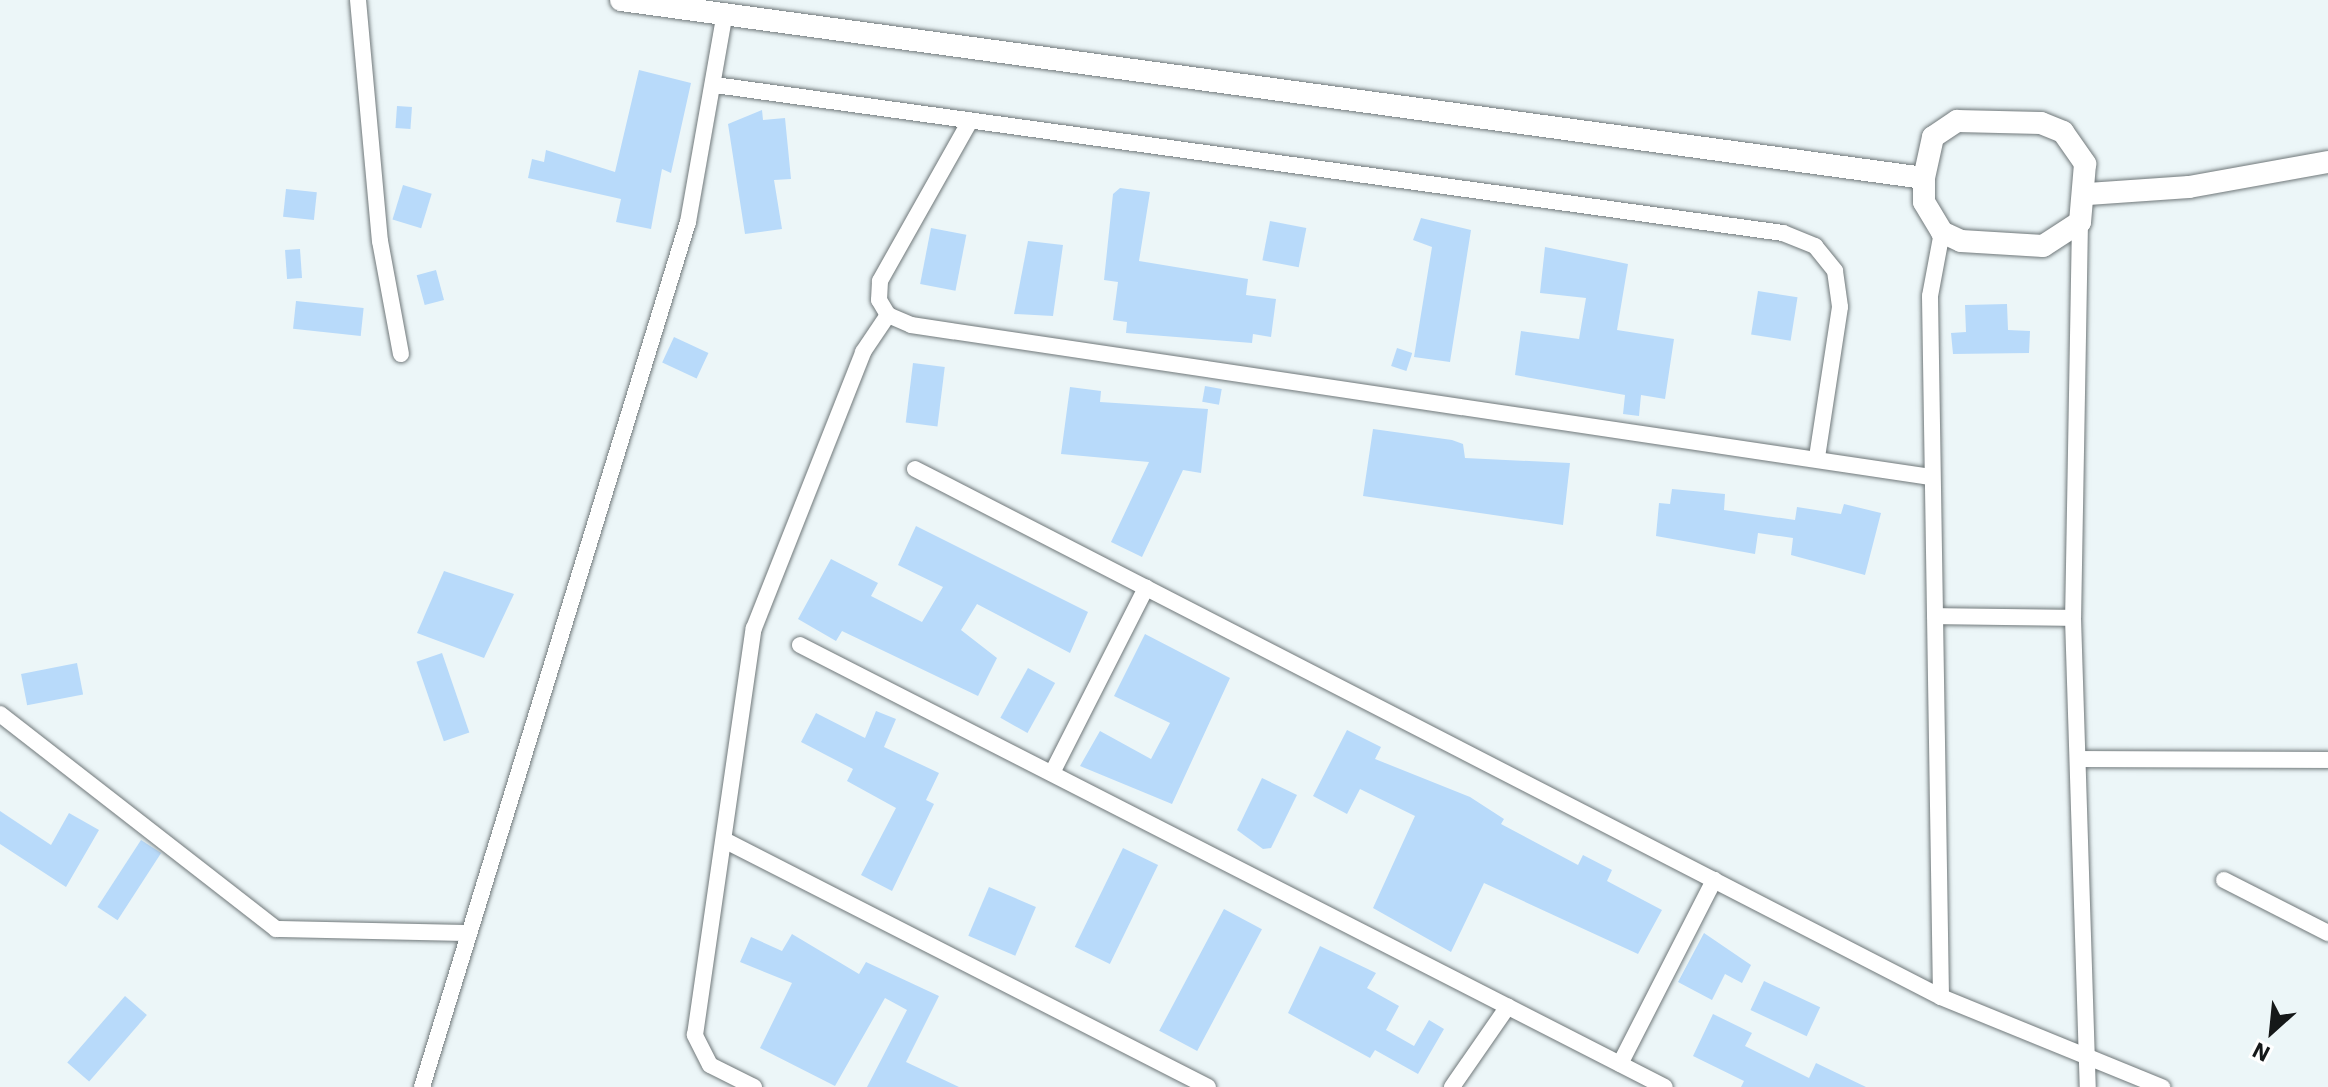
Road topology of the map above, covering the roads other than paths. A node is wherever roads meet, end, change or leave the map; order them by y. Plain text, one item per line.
1 (358, 0) edge
2 (621, 0) edge
3 (735, 9) edge
4 (715, 85) junction
5 (970, 121) junction
6 (2328, 162) edge
7 (1924, 178) junction
8 (2088, 194) junction
9 (2080, 222) junction
10 (1942, 232) junction
11 (888, 315) junction
12 (401, 354) dead end
13 (1817, 458) junction
14 (915, 469) dead end
15 (1931, 477) junction
16 (1146, 588) junction
17 (1935, 616) junction
18 (2073, 618) junction
19 (800, 645) dead end
20 (0, 714) edge
21 (2080, 759) junction
22 (2328, 760) edge
23 (1052, 773) junction
24 (726, 841) junction
25 (1714, 880) junction
26 (2224, 880) dead end
27 (469, 933) junction
28 (2328, 933) edge
29 (1941, 997) junction
30 (1508, 1006) junction
31 (2085, 1050) junction
32 (1620, 1064) junction
33 (422, 1087) edge
34 (754, 1087) edge
35 (1208, 1087) edge
36 (1452, 1087) edge
37 (1665, 1087) edge
38 (2088, 1087) edge
39 (2162, 1087) edge

1 - 12 street
2 - 3 street
3 - 4 street
3 - 7 street
4 - 5 street
4 - 27 street
5 - 11 street
5 - 13 street
6 - 8 street
7 - 8 street
7 - 10 street
8 - 9 street
9 - 10 street
9 - 18 street
10 - 15 street
11 - 13 street
11 - 24 street
13 - 15 street
14 - 16 street
15 - 17 street
16 - 23 street
16 - 25 street
17 - 18 street
17 - 29 street
18 - 21 street
19 - 23 street
20 - 27 street
21 - 22 street
21 - 31 street
23 - 30 street
24 - 34 street
24 - 35 street
25 - 29 street
25 - 32 street
26 - 28 street
27 - 33 street
29 - 31 street
30 - 32 street
30 - 36 street
31 - 38 street
31 - 39 street
32 - 37 street

